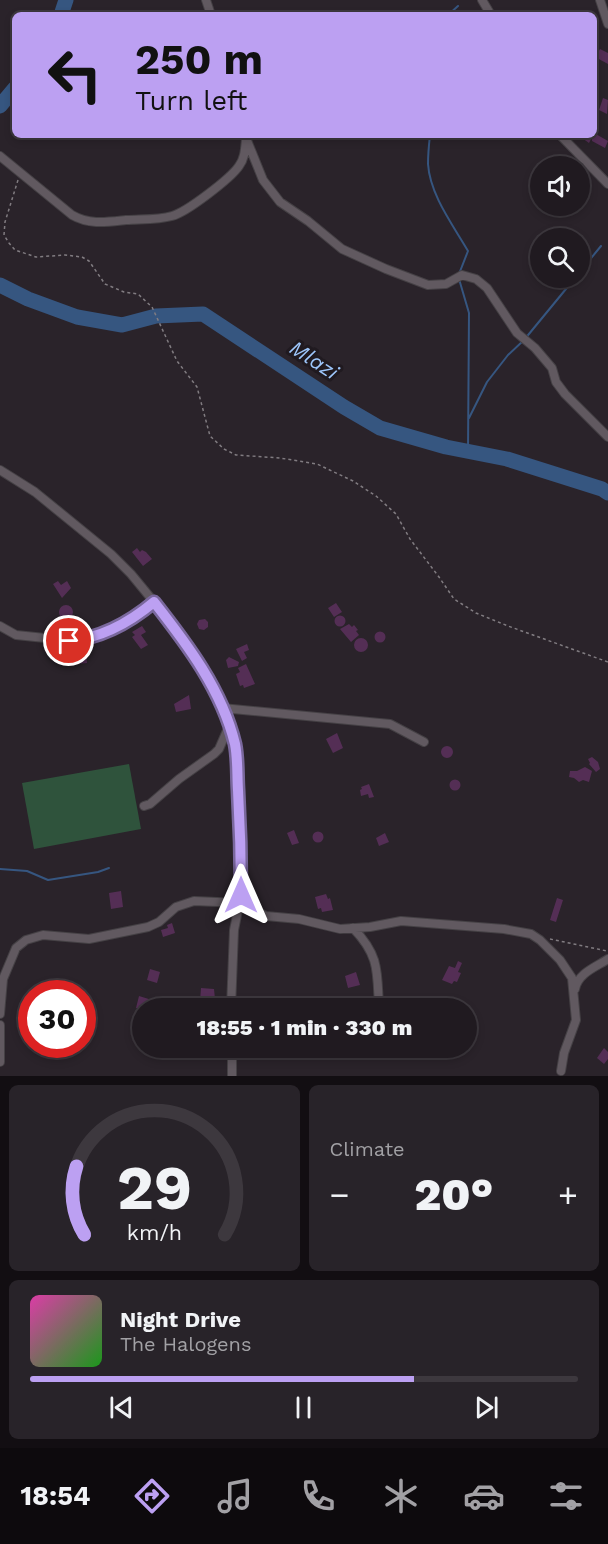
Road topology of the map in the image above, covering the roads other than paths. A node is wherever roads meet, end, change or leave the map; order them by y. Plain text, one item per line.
1 (600, 0) edge
2 (607, 21) edge
3 (246, 138) edge
4 (247, 138) edge
5 (563, 138) edge
6 (0, 156) edge
7 (608, 184) edge
8 (608, 437) edge
9 (0, 470) edge
10 (154, 602) junction
11 (0, 626) edge
12 (222, 708) junction
13 (229, 726) junction
14 (424, 742) dead end
15 (144, 806) dead end
16 (240, 903) junction
17 (353, 928) junction
18 (608, 958) edge
19 (567, 969) junction
20 (590, 969) junction
21 (574, 992) junction
22 (231, 998) edge
23 (378, 998) edge
24 (0, 1014) edge
25 (0, 1025) edge
26 (232, 1058) edge
27 (0, 1062) edge
28 (561, 1071) dead end
29 (232, 1076) edge

1 - 2 street
3 - 6 street
4 - 8 street
5 - 7 street
9 - 10 street
10 - 11 street
10 - 12 street
12 - 13 street
12 - 14 street
13 - 15 street
13 - 16 street
16 - 17 street
16 - 22 street
16 - 24 street
17 - 19 street
17 - 23 street
18 - 20 street
19 - 20 street
19 - 21 street
20 - 21 street
21 - 28 street
25 - 27 street
26 - 29 street

